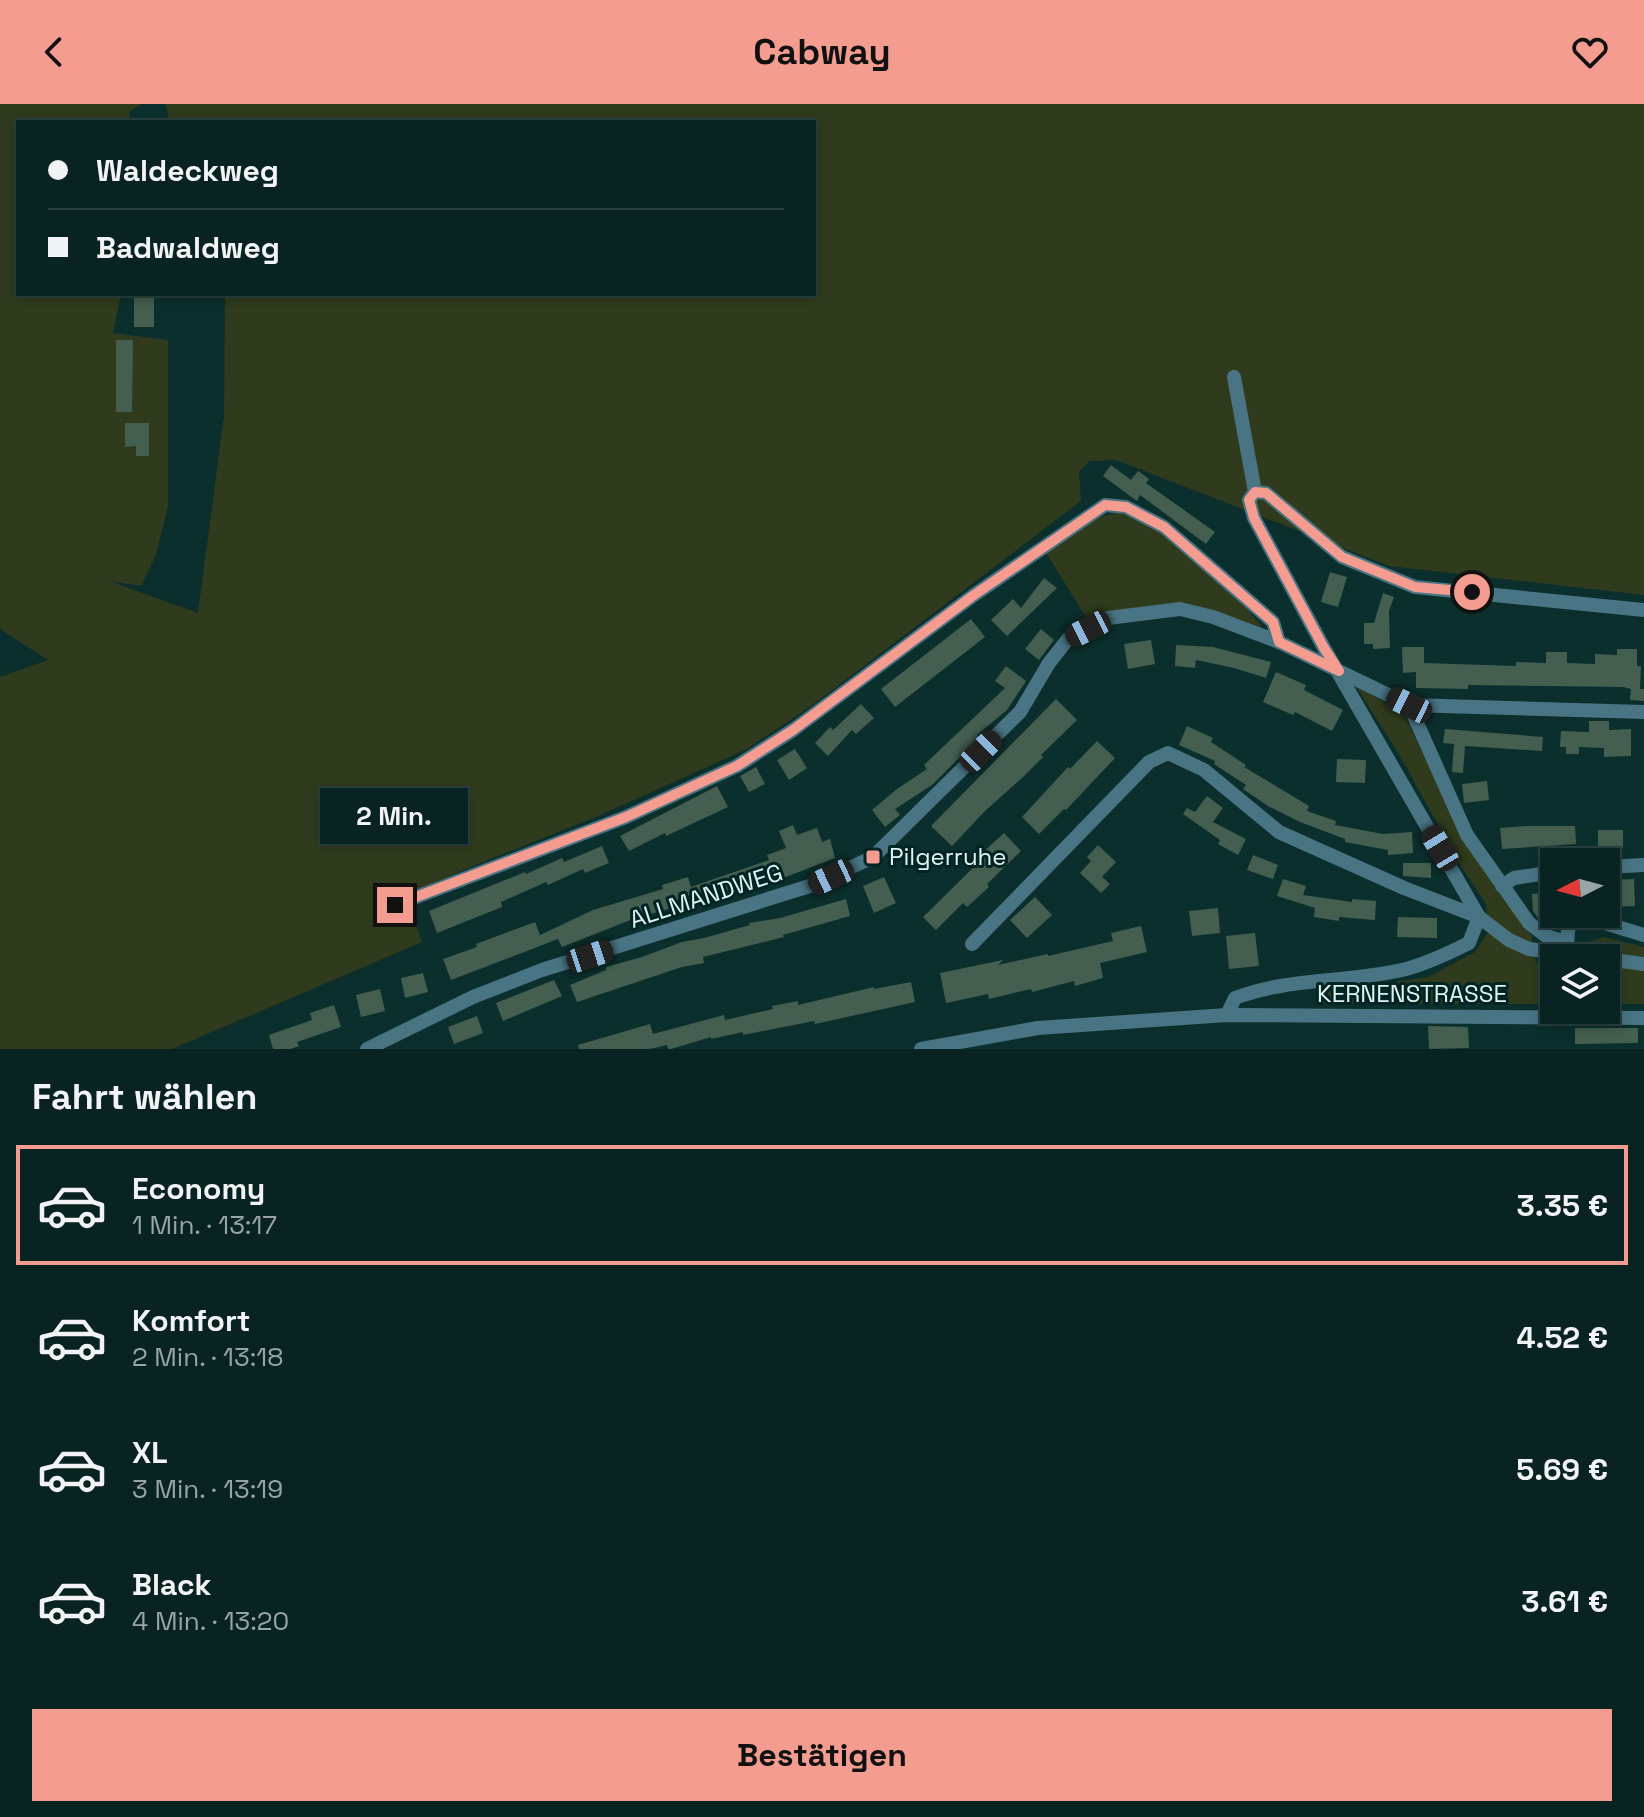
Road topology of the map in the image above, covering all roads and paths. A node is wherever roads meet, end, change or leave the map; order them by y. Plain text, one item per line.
1 (1234, 377) dead end
2 (1255, 492) junction
3 (1644, 610) edge
4 (1279, 642) junction
5 (1339, 671) junction
6 (1409, 705) junction
7 (1644, 712) edge
8 (1644, 865) edge
9 (1620, 866) edge
10 (1540, 874) edge
11 (1502, 886) junction
12 (395, 905) dead end
13 (1479, 917) junction
14 (1644, 935) edge
15 (972, 944) dead end
16 (1560, 944) edge
17 (1567, 944) edge
18 (1540, 949) edge
19 (1620, 961) edge
20 (1644, 964) edge
21 (1227, 1015) junction
22 (1644, 1018) edge
23 (367, 1049) edge
24 (921, 1049) edge

1 - 2 street
2 - 3 street
2 - 5 street
4 - 5 street, ALLMANDWEG
4 - 12 street
4 - 23 street, ALLMANDWEG
5 - 6 street, ALLMANDWEG
5 - 13 street
6 - 7 street
6 - 11 street
8 - 9 street
10 - 11 street
11 - 16 street
13 - 15 street
13 - 18 street
13 - 21 street, KERNENSTRASSE
14 - 17 street
19 - 20 street
21 - 22 street, KERNENSTRASSE
21 - 24 street, KERNENSTRASSE

